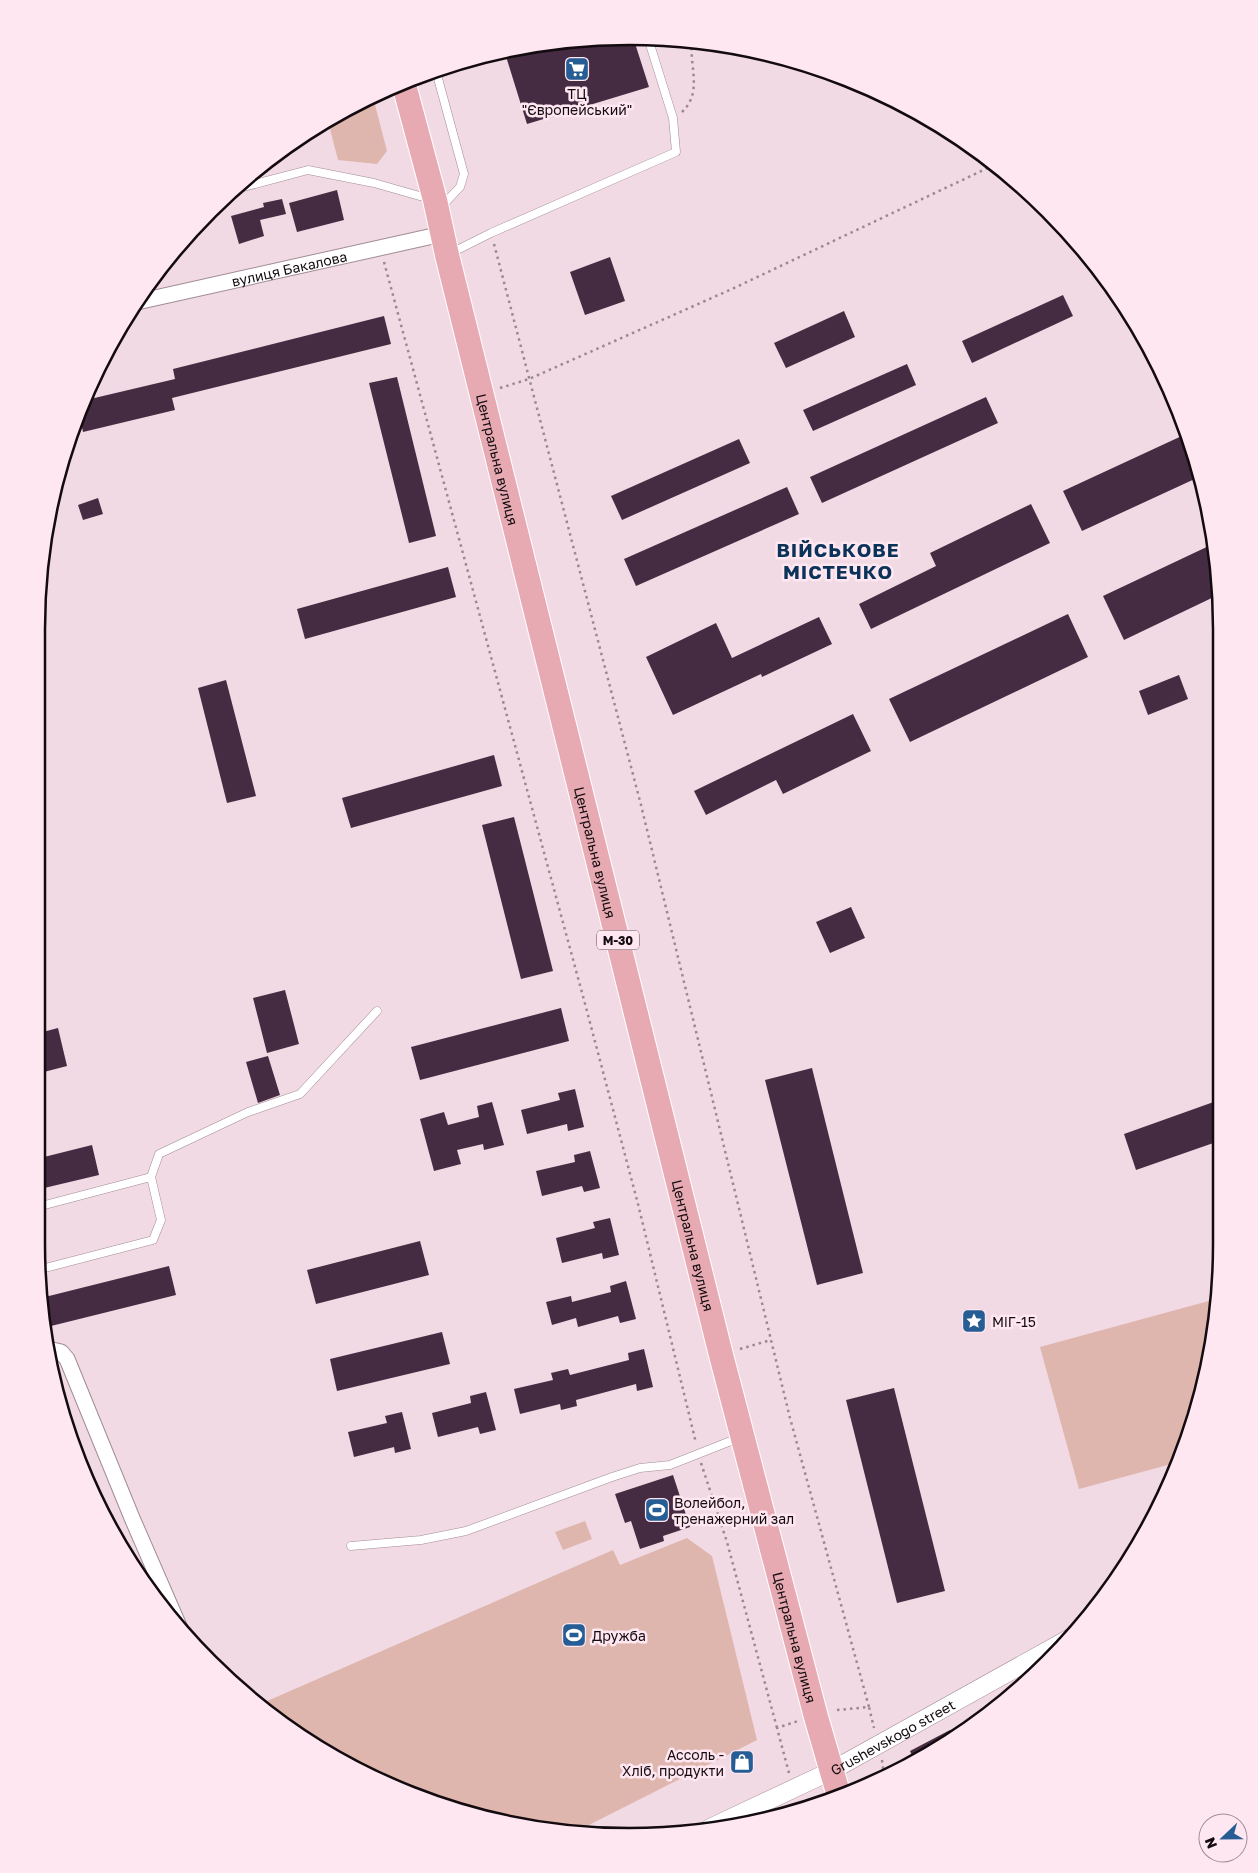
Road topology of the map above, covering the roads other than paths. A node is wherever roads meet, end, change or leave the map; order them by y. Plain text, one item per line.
1 (650, 46) edge
2 (438, 77) edge
3 (405, 89) edge
4 (251, 184) edge
5 (436, 206) junction
6 (445, 245) junction
7 (147, 300) edge
8 (377, 1011) dead end
9 (151, 1176) junction
10 (45, 1205) edge
11 (46, 1268) edge
12 (55, 1351) edge
13 (743, 1437) junction
14 (350, 1546) dead end
15 (169, 1604) edge
16 (1049, 1650) edge
17 (831, 1771) junction
18 (837, 1790) edge
19 (728, 1819) edge

1 - 6 lane
2 - 5 lane
3 - 5 highway, Центральна вулиця / М-30
4 - 5 lane
5 - 6 highway, Центральна вулиця / М-30
6 - 7 street, вулиця Бакалова
6 - 13 highway, Центральна вулиця / М-30
8 - 9 lane
9 - 10 lane
9 - 11 lane
12 - 15 street
13 - 14 lane
13 - 17 highway, Центральна вулиця / М-30
16 - 17 street, Grushevskogo street
17 - 18 highway, Центральна вулиця / М-30
17 - 19 street, Grushevskogo street

